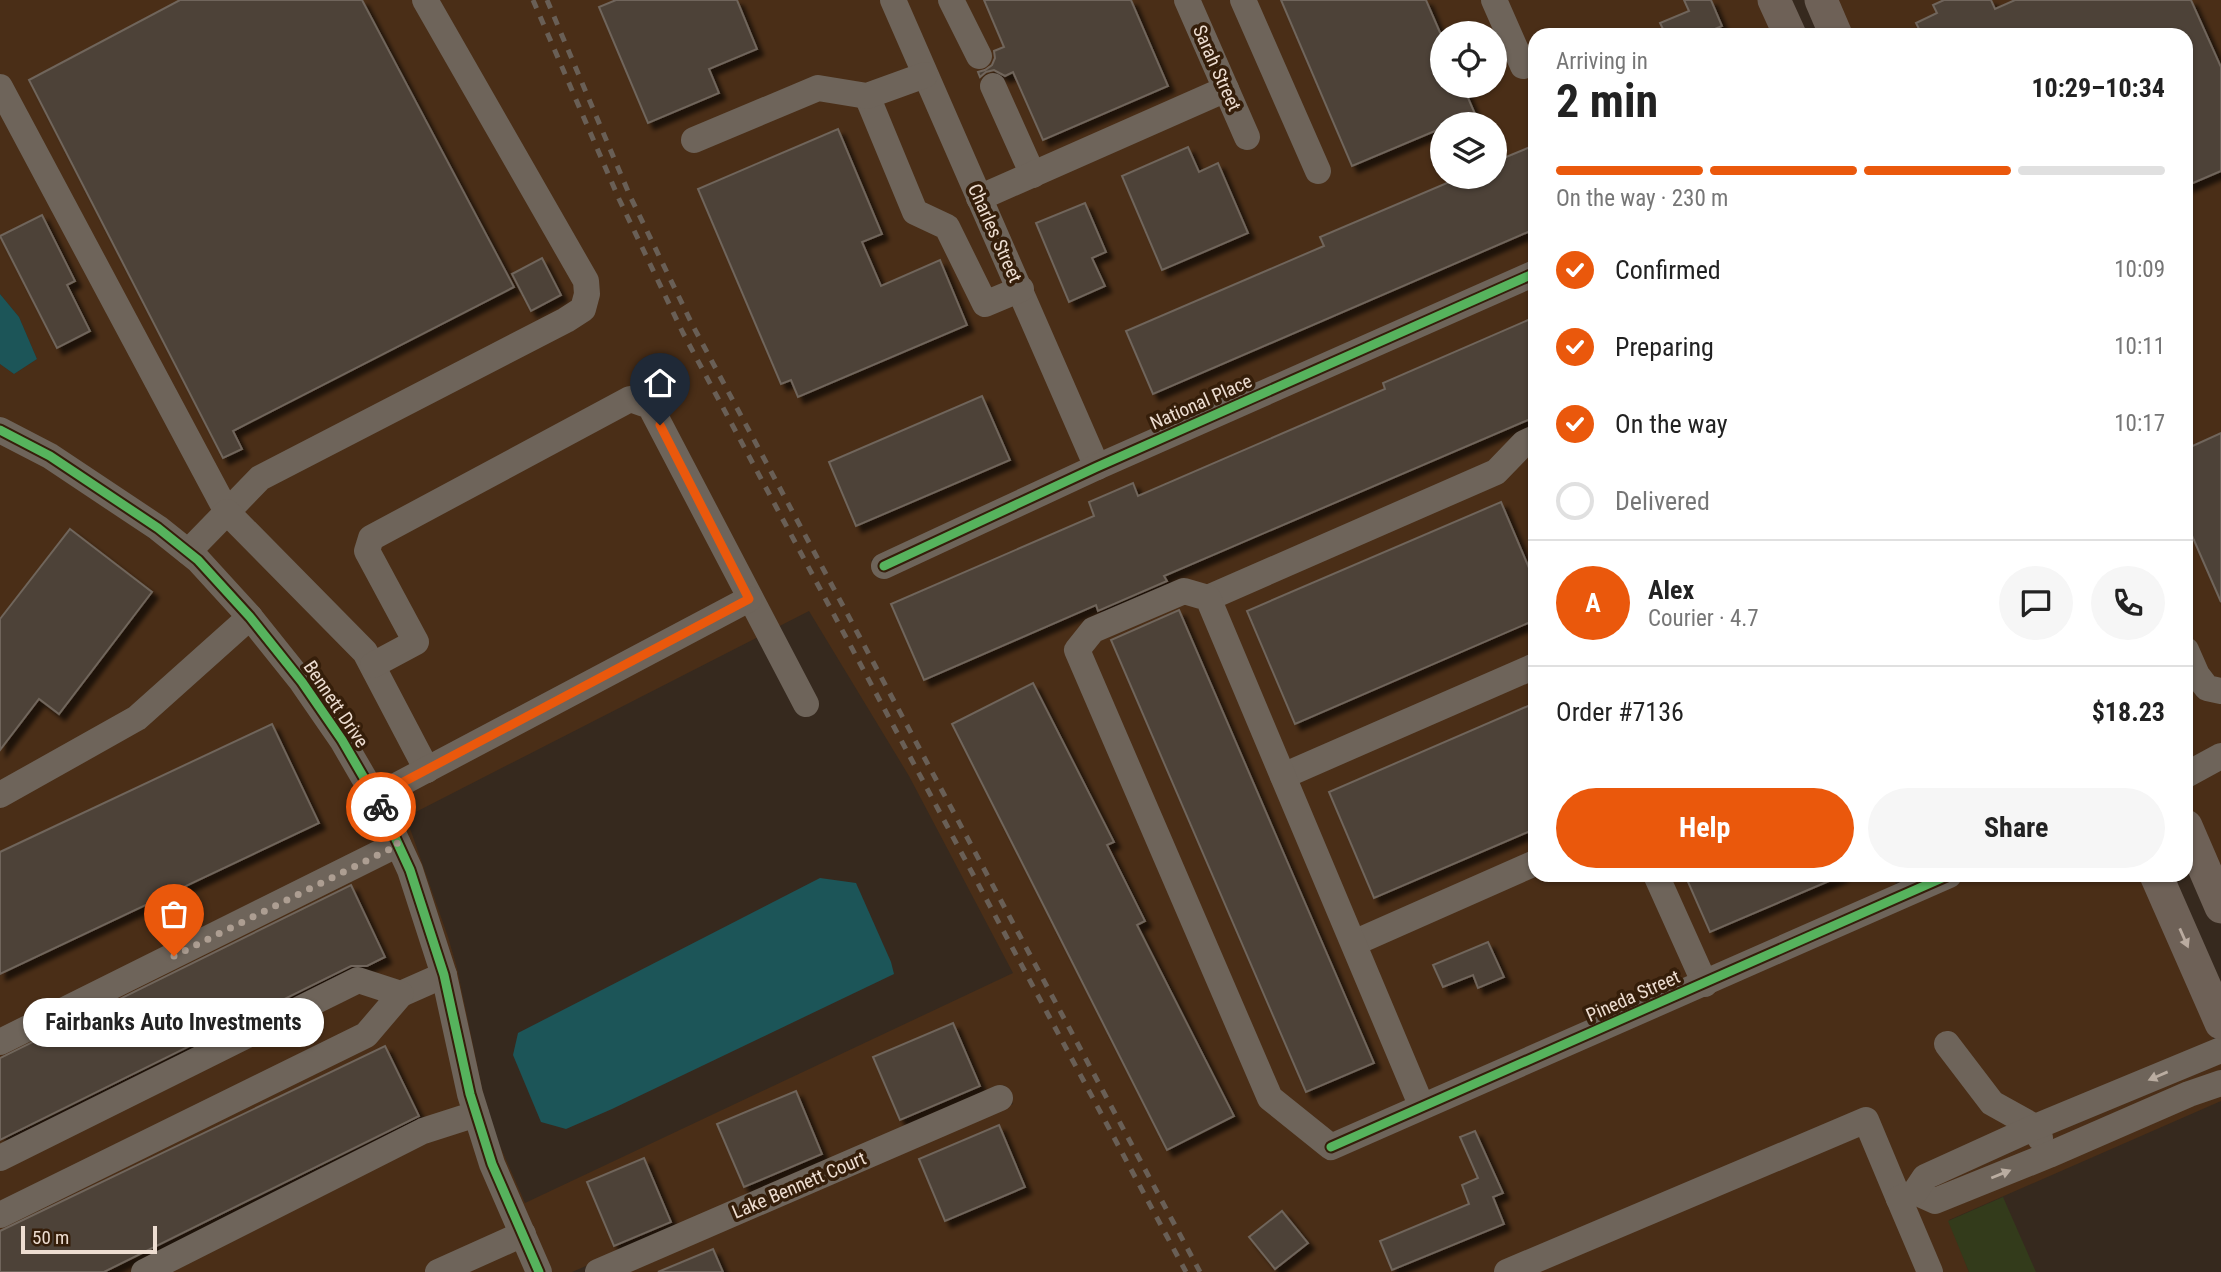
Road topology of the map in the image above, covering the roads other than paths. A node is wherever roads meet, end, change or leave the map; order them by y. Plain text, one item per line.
1 (425, 0) edge
2 (893, 0) edge
3 (951, 0) edge
4 (1187, 0) edge
5 (1243, 0) edge
6 (1494, 0) edge
7 (1774, 0) edge
8 (1787, 28) edge
9 (979, 56) dead end
10 (1522, 66) dead end
11 (925, 75) junction
12 (993, 86) dead end
13 (0, 87) edge
14 (1226, 89) junction
15 (867, 96) junction
16 (1247, 137) dead end
17 (694, 140) dead end
18 (1318, 171) dead end
19 (1032, 175) junction
20 (982, 204) junction
21 (947, 227) junction
22 (1528, 276) edge
23 (1021, 289) junction
24 (0, 430) edge
25 (1528, 441) edge
26 (1097, 467) junction
27 (227, 512) junction
28 (188, 552) junction
29 (884, 566) dead end
30 (1208, 598) junction
31 (749, 599) junction
32 (250, 617) junction
33 (373, 665) junction
34 (2193, 666) edge
35 (1528, 669) edge
36 (2221, 691) edge
37 (806, 704) dead end
38 (2221, 756) edge
39 (427, 770) junction
40 (2193, 771) edge
41 (1283, 776) junction
42 (0, 795) edge
43 (375, 797) junction
44 (2193, 842) edge
45 (398, 845) junction
46 (1528, 866) edge
47 (1659, 882) edge
48 (2159, 882) edge
49 (1906, 884) edge
50 (2221, 907) edge
51 (1354, 943) junction
52 (444, 975) junction
53 (1704, 984) junction
54 (401, 994) junction
55 (2221, 1023) edge
56 (0, 1042) edge
57 (1947, 1044) dead end
58 (2221, 1050) edge
59 (2221, 1083) edge
60 (1000, 1098) dead end
61 (1422, 1107) junction
62 (476, 1114) junction
63 (2035, 1127) junction
64 (2049, 1155) junction
65 (0, 1158) edge
66 (1962, 1161) junction
67 (1972, 1186) junction
68 (1907, 1196) junction
69 (0, 1215) edge
70 (523, 1234) junction
71 (144, 1272) edge
72 (438, 1272) edge
73 (539, 1272) edge
74 (598, 1272) edge
75 (1507, 1272) edge
76 (1930, 1272) edge

1 - 27 street
2 - 11 street, Charles Street
3 - 9 street
4 - 14 street, Sarah Street
5 - 18 street
6 - 10 street
7 - 8 main road
11 - 15 street
11 - 20 street, Charles Street
12 - 19 street
13 - 27 street
14 - 16 street, Sarah Street
14 - 19 street
15 - 17 street
15 - 21 street
19 - 20 street
20 - 21 street
20 - 23 street, Charles Street
21 - 23 street
22 - 26 street, National Place
23 - 26 street, Charles Street
24 - 28 street, Bennett Drive
25 - 30 street
26 - 29 street, National Place
27 - 28 street
27 - 33 street
28 - 32 street, Bennett Drive
30 - 41 street
30 - 61 street, Pineda Street
31 - 33 street
31 - 37 street
31 - 39 street
32 - 42 street
32 - 43 street, Bennett Drive
33 - 39 street
34 - 36 street
35 - 41 street
38 - 40 street
39 - 43 street
41 - 51 street
43 - 45 street, Bennett Drive
44 - 50 main road
45 - 52 street, Bennett Drive
45 - 56 street
46 - 51 street
47 - 53 street
48 -> 55 main road
49 - 53 street, Pineda Street
51 - 61 street
52 - 54 street
52 - 62 street, Bennett Drive
53 - 61 street, Pineda Street
54 - 65 street
54 - 69 street
57 - 63 street
58 -> 63 street
59 - 64 street
60 - 74 street, Lake Bennett Court
62 - 70 street, Bennett Drive
62 - 71 street
63 - 64 street
63 - 66 street
67 -> 64 street
66 - 67 street
66 - 68 street
67 - 68 street
68 - 75 street
68 - 76 street
70 - 72 street
70 - 73 street, Bennett Drive

